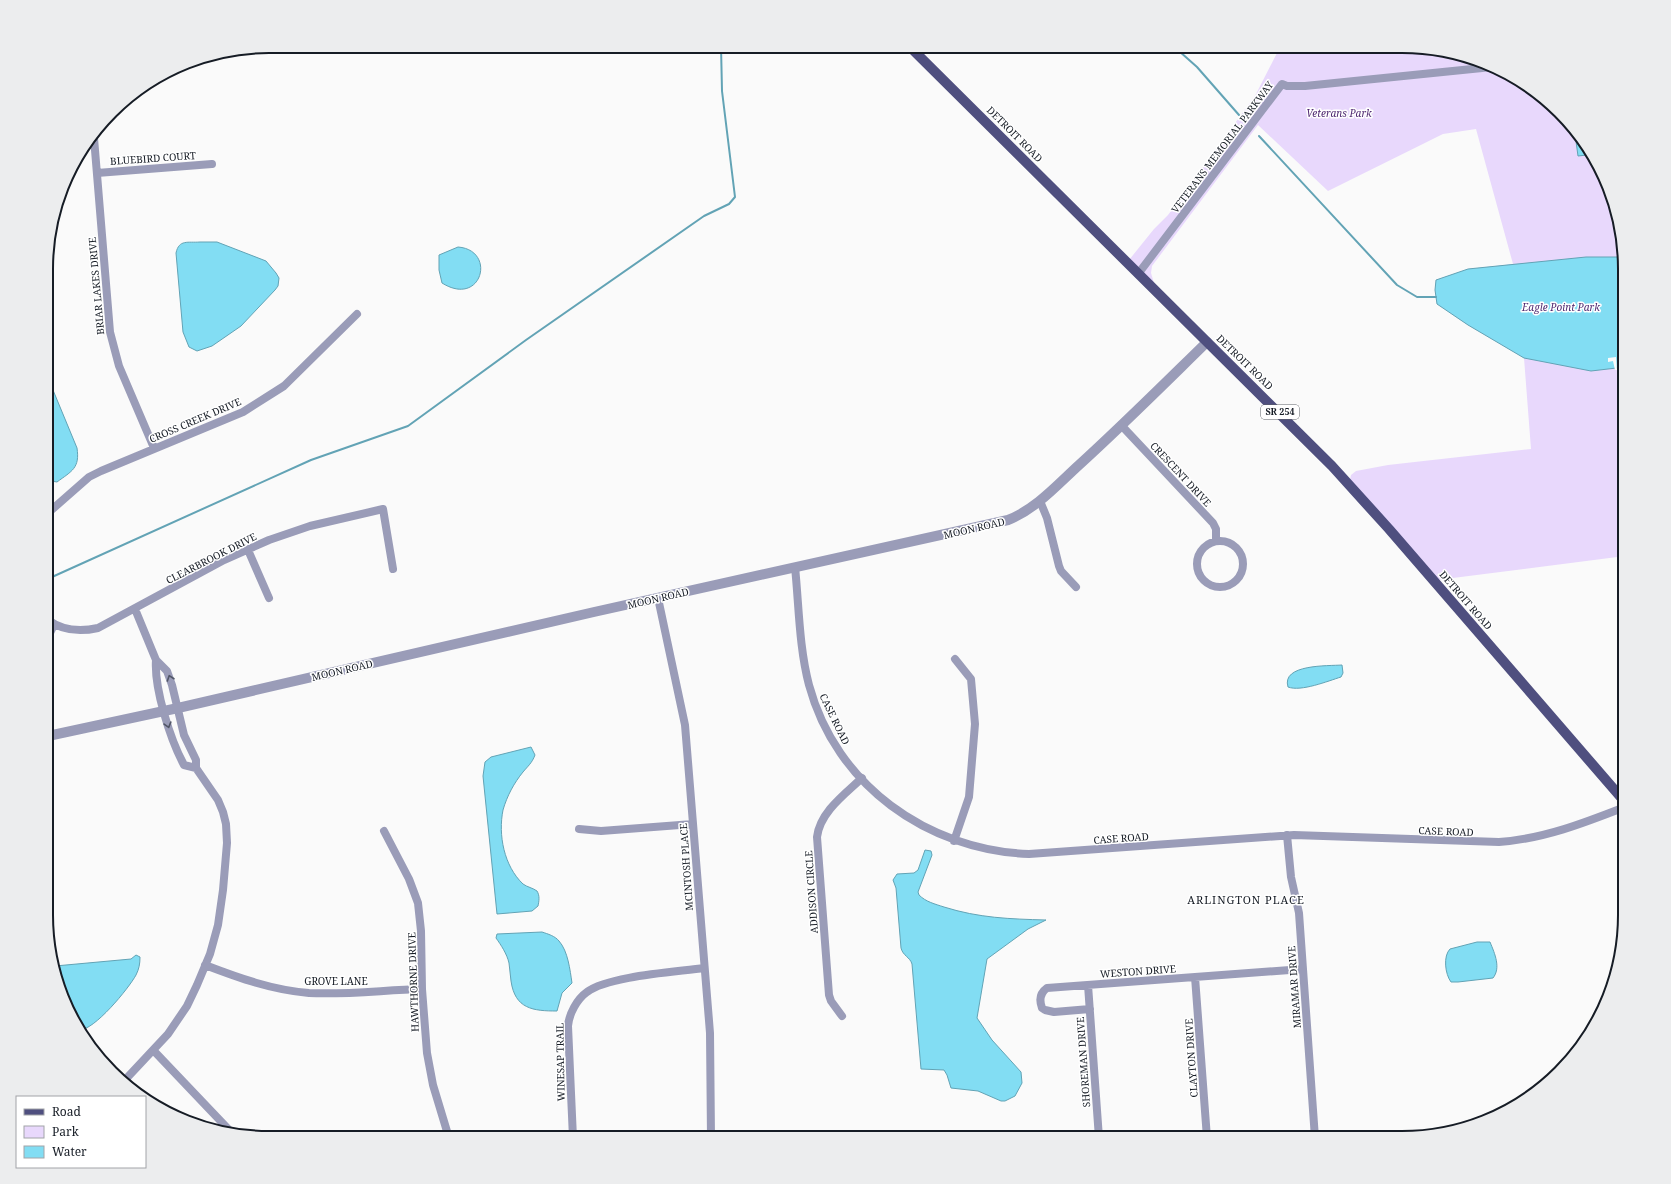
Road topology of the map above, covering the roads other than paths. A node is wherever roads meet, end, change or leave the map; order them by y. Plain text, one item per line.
1 (916, 53) edge
2 (1482, 68) edge
3 (94, 142) edge
4 (212, 164) dead end
5 (97, 172) junction
6 (1138, 274) junction
7 (357, 314) dead end
8 (1207, 342) junction
9 (1121, 425) junction
10 (154, 448) junction
11 (1040, 501) junction
12 (53, 509) edge
13 (1216, 542) junction
14 (248, 550) junction
15 (795, 567) junction
16 (393, 569) dead end
17 (1076, 587) dead end
18 (269, 598) dead end
19 (658, 598) junction
20 (135, 609) junction
21 (53, 624) edge
22 (955, 659) dead end
23 (156, 660) junction
24 (178, 708) junction
25 (164, 711) junction
26 (53, 735) edge
27 (196, 768) junction
28 (862, 778) junction
29 (1618, 795) edge
30 (1618, 809) edge
31 (693, 824) junction
32 (579, 829) dead end
33 (384, 831) dead end
34 (1287, 835) junction
35 (954, 841) junction
36 (205, 966) junction
37 (704, 968) junction
38 (1303, 969) junction
39 (1195, 977) junction
40 (1088, 985) junction
41 (422, 989) junction
42 (1090, 1009) junction
43 (842, 1016) dead end
44 (154, 1051) junction
45 (127, 1078) edge
46 (226, 1127) edge
47 (447, 1131) edge
48 (573, 1131) edge
49 (712, 1131) edge
50 (1099, 1131) edge
51 (1206, 1131) edge
52 (1315, 1131) edge

1 - 6 main road, DETROIT ROAD / SR 254
2 - 6 street, VETERANS MEMORIAL PARKWAY
3 - 5 street, BRIAR LAKES DRIVE
4 - 5 street, BLUEBIRD COURT
5 - 10 street, BRIAR LAKES DRIVE
6 - 8 main road, DETROIT ROAD / SR 254
7 - 10 street, CROSS CREEK DRIVE
8 - 9 street, MOON ROAD
8 - 29 main road, DETROIT ROAD / SR 254
9 - 11 street, MOON ROAD
9 - 13 street, CRESCENT DRIVE
10 - 12 street, CROSS CREEK DRIVE
11 - 15 street, MOON ROAD
11 - 17 street
13 - 13 street
14 - 16 street, CLEARBROOK DRIVE
14 - 18 street
14 - 20 street, CLEARBROOK DRIVE
15 - 19 street, MOON ROAD
15 - 28 street, CASE ROAD
19 - 24 street, MOON ROAD
19 - 31 street, MCINTOSH PLACE
20 - 21 street, CLEARBROOK DRIVE
20 - 23 street
22 - 35 street
24 -> 23 street
23 - 25 street
24 - 25 street, MOON ROAD
24 - 27 street
25 - 26 street, MOON ROAD
25 -> 27 street
27 - 36 street
28 - 35 street, CASE ROAD
28 - 43 street, ADDISON CIRCLE
30 - 34 street, CASE ROAD
31 - 32 street
31 - 37 street, MCINTOSH PLACE
33 - 41 street, HAWTHORNE DRIVE
34 - 35 street, CASE ROAD
34 - 38 street, MIRAMAR DRIVE
36 - 41 street, GROVE LANE
36 - 44 street
37 - 48 street, WINESAP TRAIL
37 - 49 street, MCINTOSH PLACE
38 - 39 street, WESTON DRIVE
38 - 52 street, MIRAMAR DRIVE
39 - 40 street, WESTON DRIVE
39 - 51 street, CLAYTON DRIVE
40 - 42 street, SHOREMAN DRIVE
40 - 42 street, WESTON DRIVE
41 - 47 street, HAWTHORNE DRIVE
42 - 50 street, SHOREMAN DRIVE
44 - 45 street
44 - 46 street

